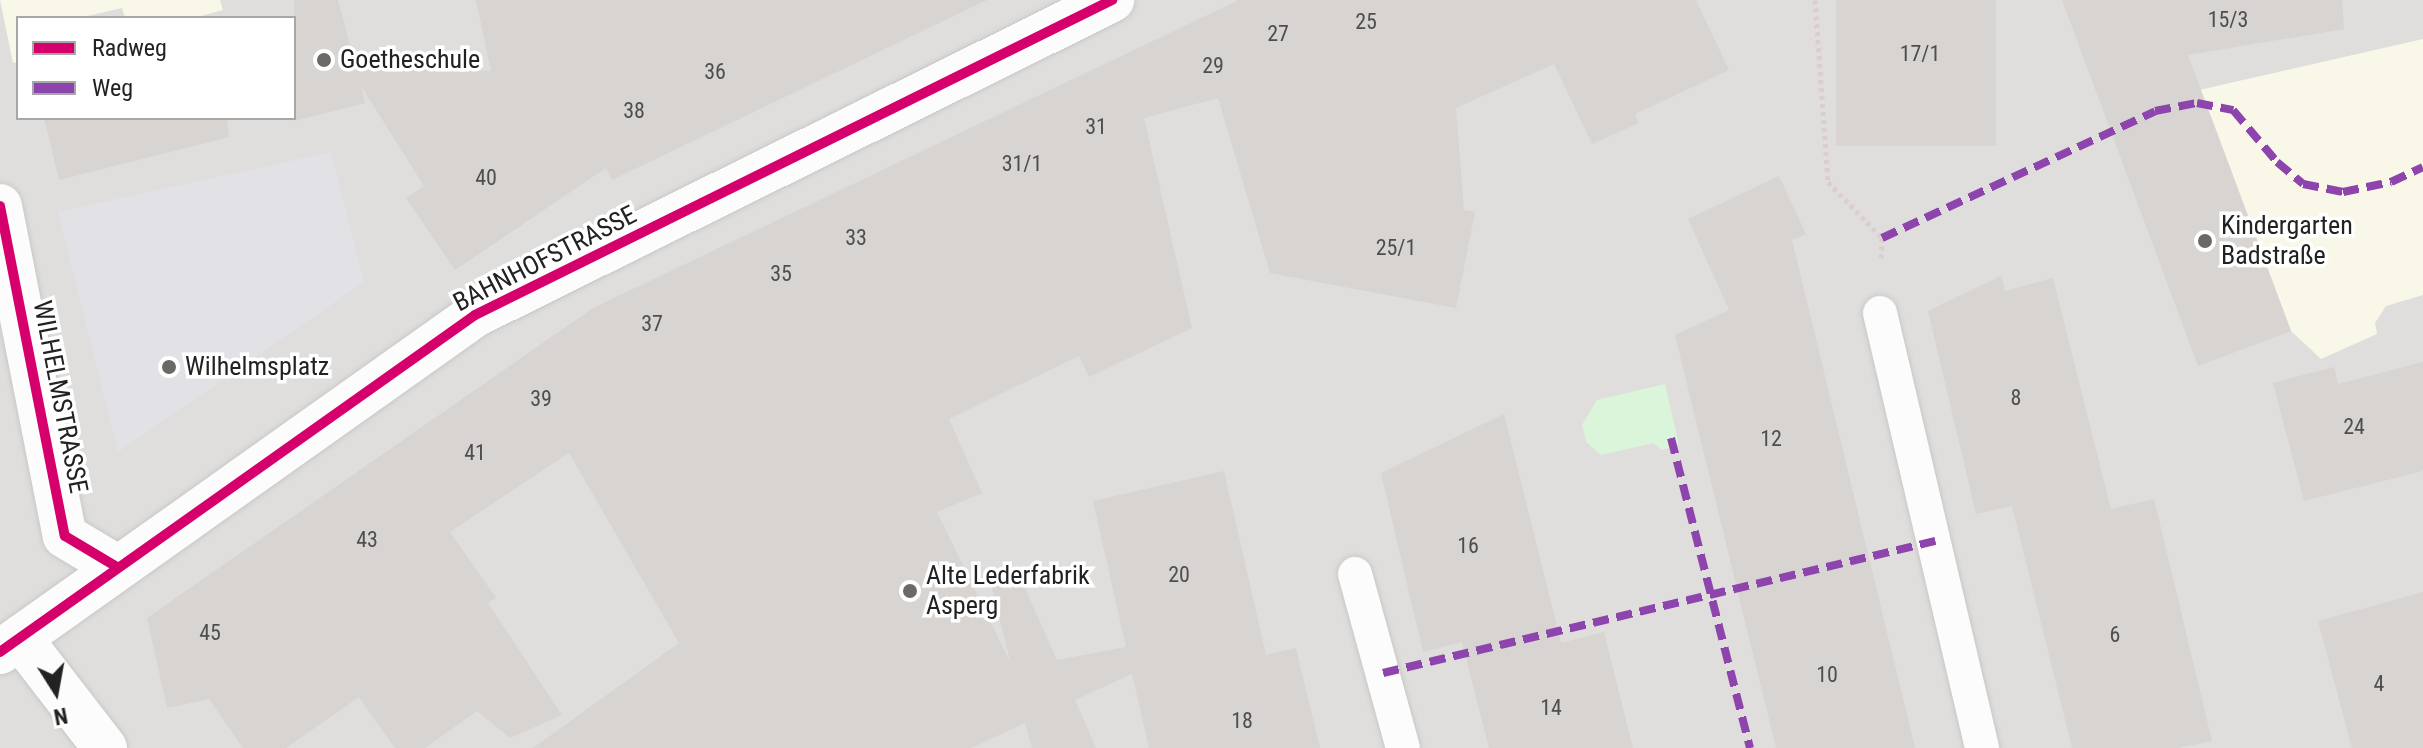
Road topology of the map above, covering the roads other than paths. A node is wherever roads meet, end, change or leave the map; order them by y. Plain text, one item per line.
1 (1112, 0) edge
2 (0, 206) edge
3 (1880, 313) dead end
4 (117, 567) junction
5 (1355, 574) dead end
6 (10, 645) edge
7 (105, 748) edge
8 (1403, 748) edge
9 (1982, 748) edge

1 - 4 street, BAHNHOFSTRASSE
2 - 4 street, WILHELMSTRASSE
3 - 9 lane
4 - 6 street, BAHNHOFSTRASSE
5 - 8 lane
6 - 7 street

